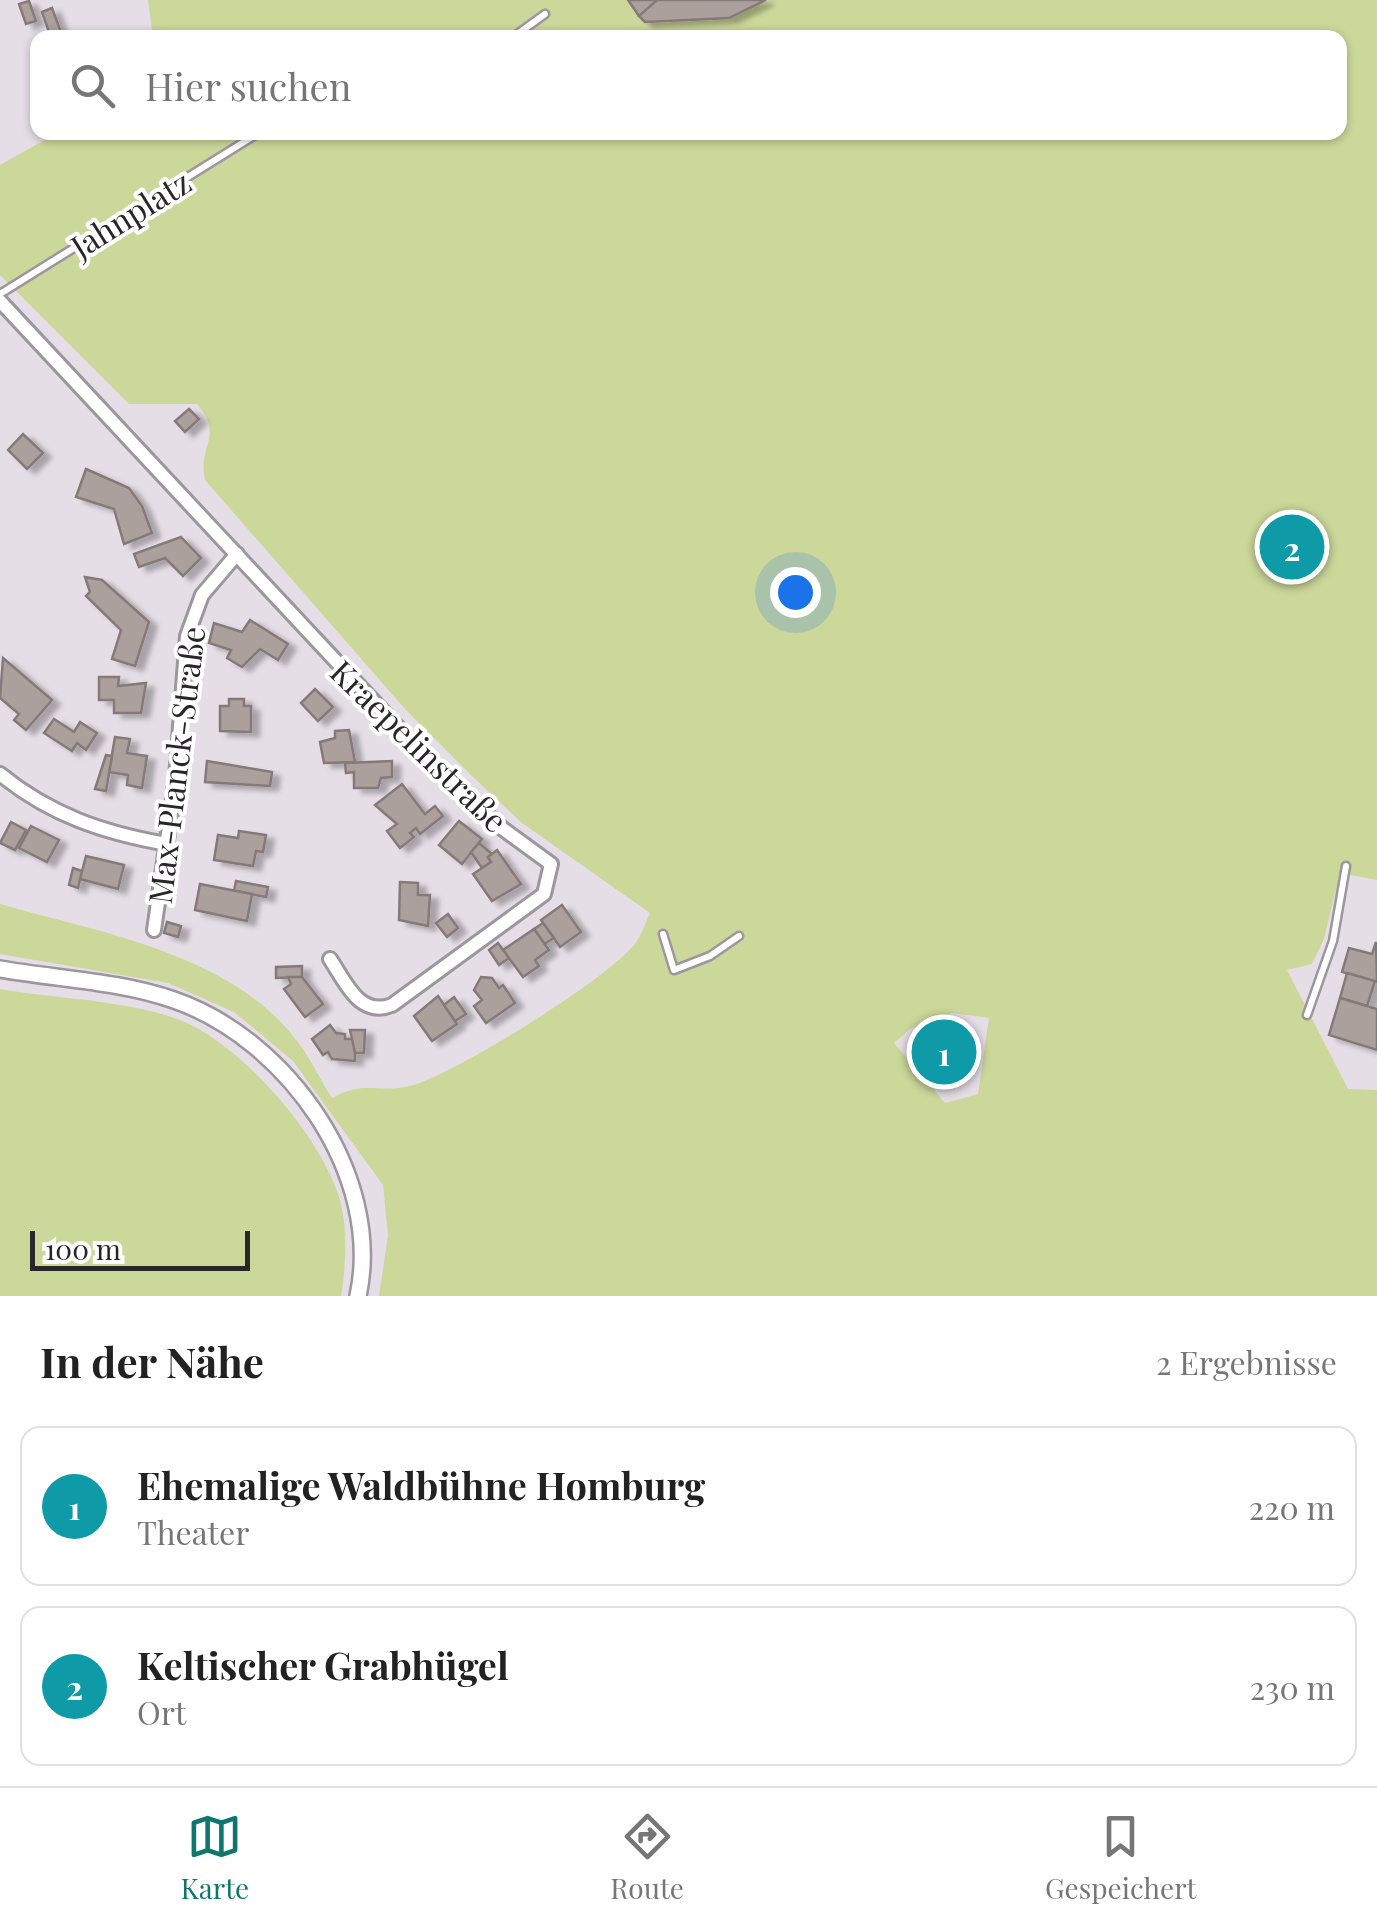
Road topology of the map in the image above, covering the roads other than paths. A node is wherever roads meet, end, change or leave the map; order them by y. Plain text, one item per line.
1 (545, 14) dead end
2 (523, 30) edge
3 (247, 140) edge
4 (0, 298) edge
5 (237, 554) junction
6 (0, 774) edge
7 (167, 844) junction
8 (1346, 866) dead end
9 (154, 930) dead end
10 (663, 934) dead end
11 (739, 936) dead end
12 (330, 958) dead end
13 (0, 968) edge
14 (1307, 1015) dead end
15 (358, 1296) edge

1 - 2 lane
3 - 4 lane, Jahnplatz
4 - 5 street, Kraepelinstraße
5 - 7 street, Max-Planck-Straße
5 - 12 street, Kraepelinstraße
6 - 7 street
7 - 9 street, Max-Planck-Straße
8 - 14 lane
10 - 11 lane
13 - 15 street

